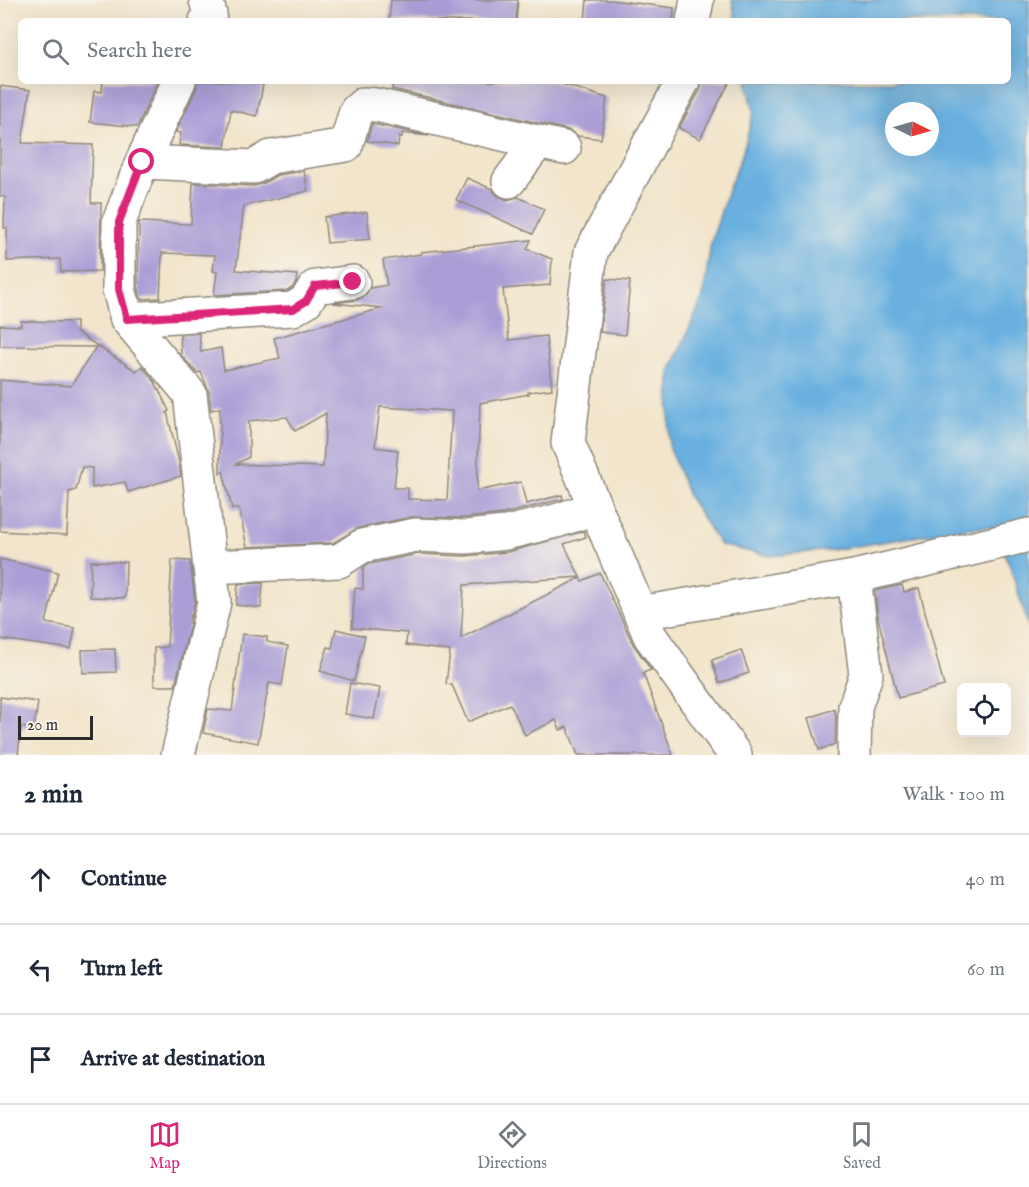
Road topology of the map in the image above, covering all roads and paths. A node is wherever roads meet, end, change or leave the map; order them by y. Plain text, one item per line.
1 (206, 0) edge
2 (697, 0) edge
3 (208, 18) edge
4 (694, 18) edge
5 (178, 84) edge
6 (681, 84) edge
7 (142, 162) junction
8 (509, 181) dead end
9 (353, 282) dead end
10 (127, 319) junction
11 (595, 508) junction
12 (1029, 535) edge
13 (210, 567) junction
14 (854, 577) junction
15 (640, 613) junction
16 (178, 755) edge
17 (735, 755) edge
18 (854, 755) edge

1 - 3 street
2 - 4 street
5 - 7 street
6 - 11 street
7 - 8 street
7 - 10 street
9 - 10 street
10 - 13 street
11 - 13 street
11 - 15 street
12 - 14 street
13 - 16 street
14 - 15 street
14 - 18 street
15 - 17 street

